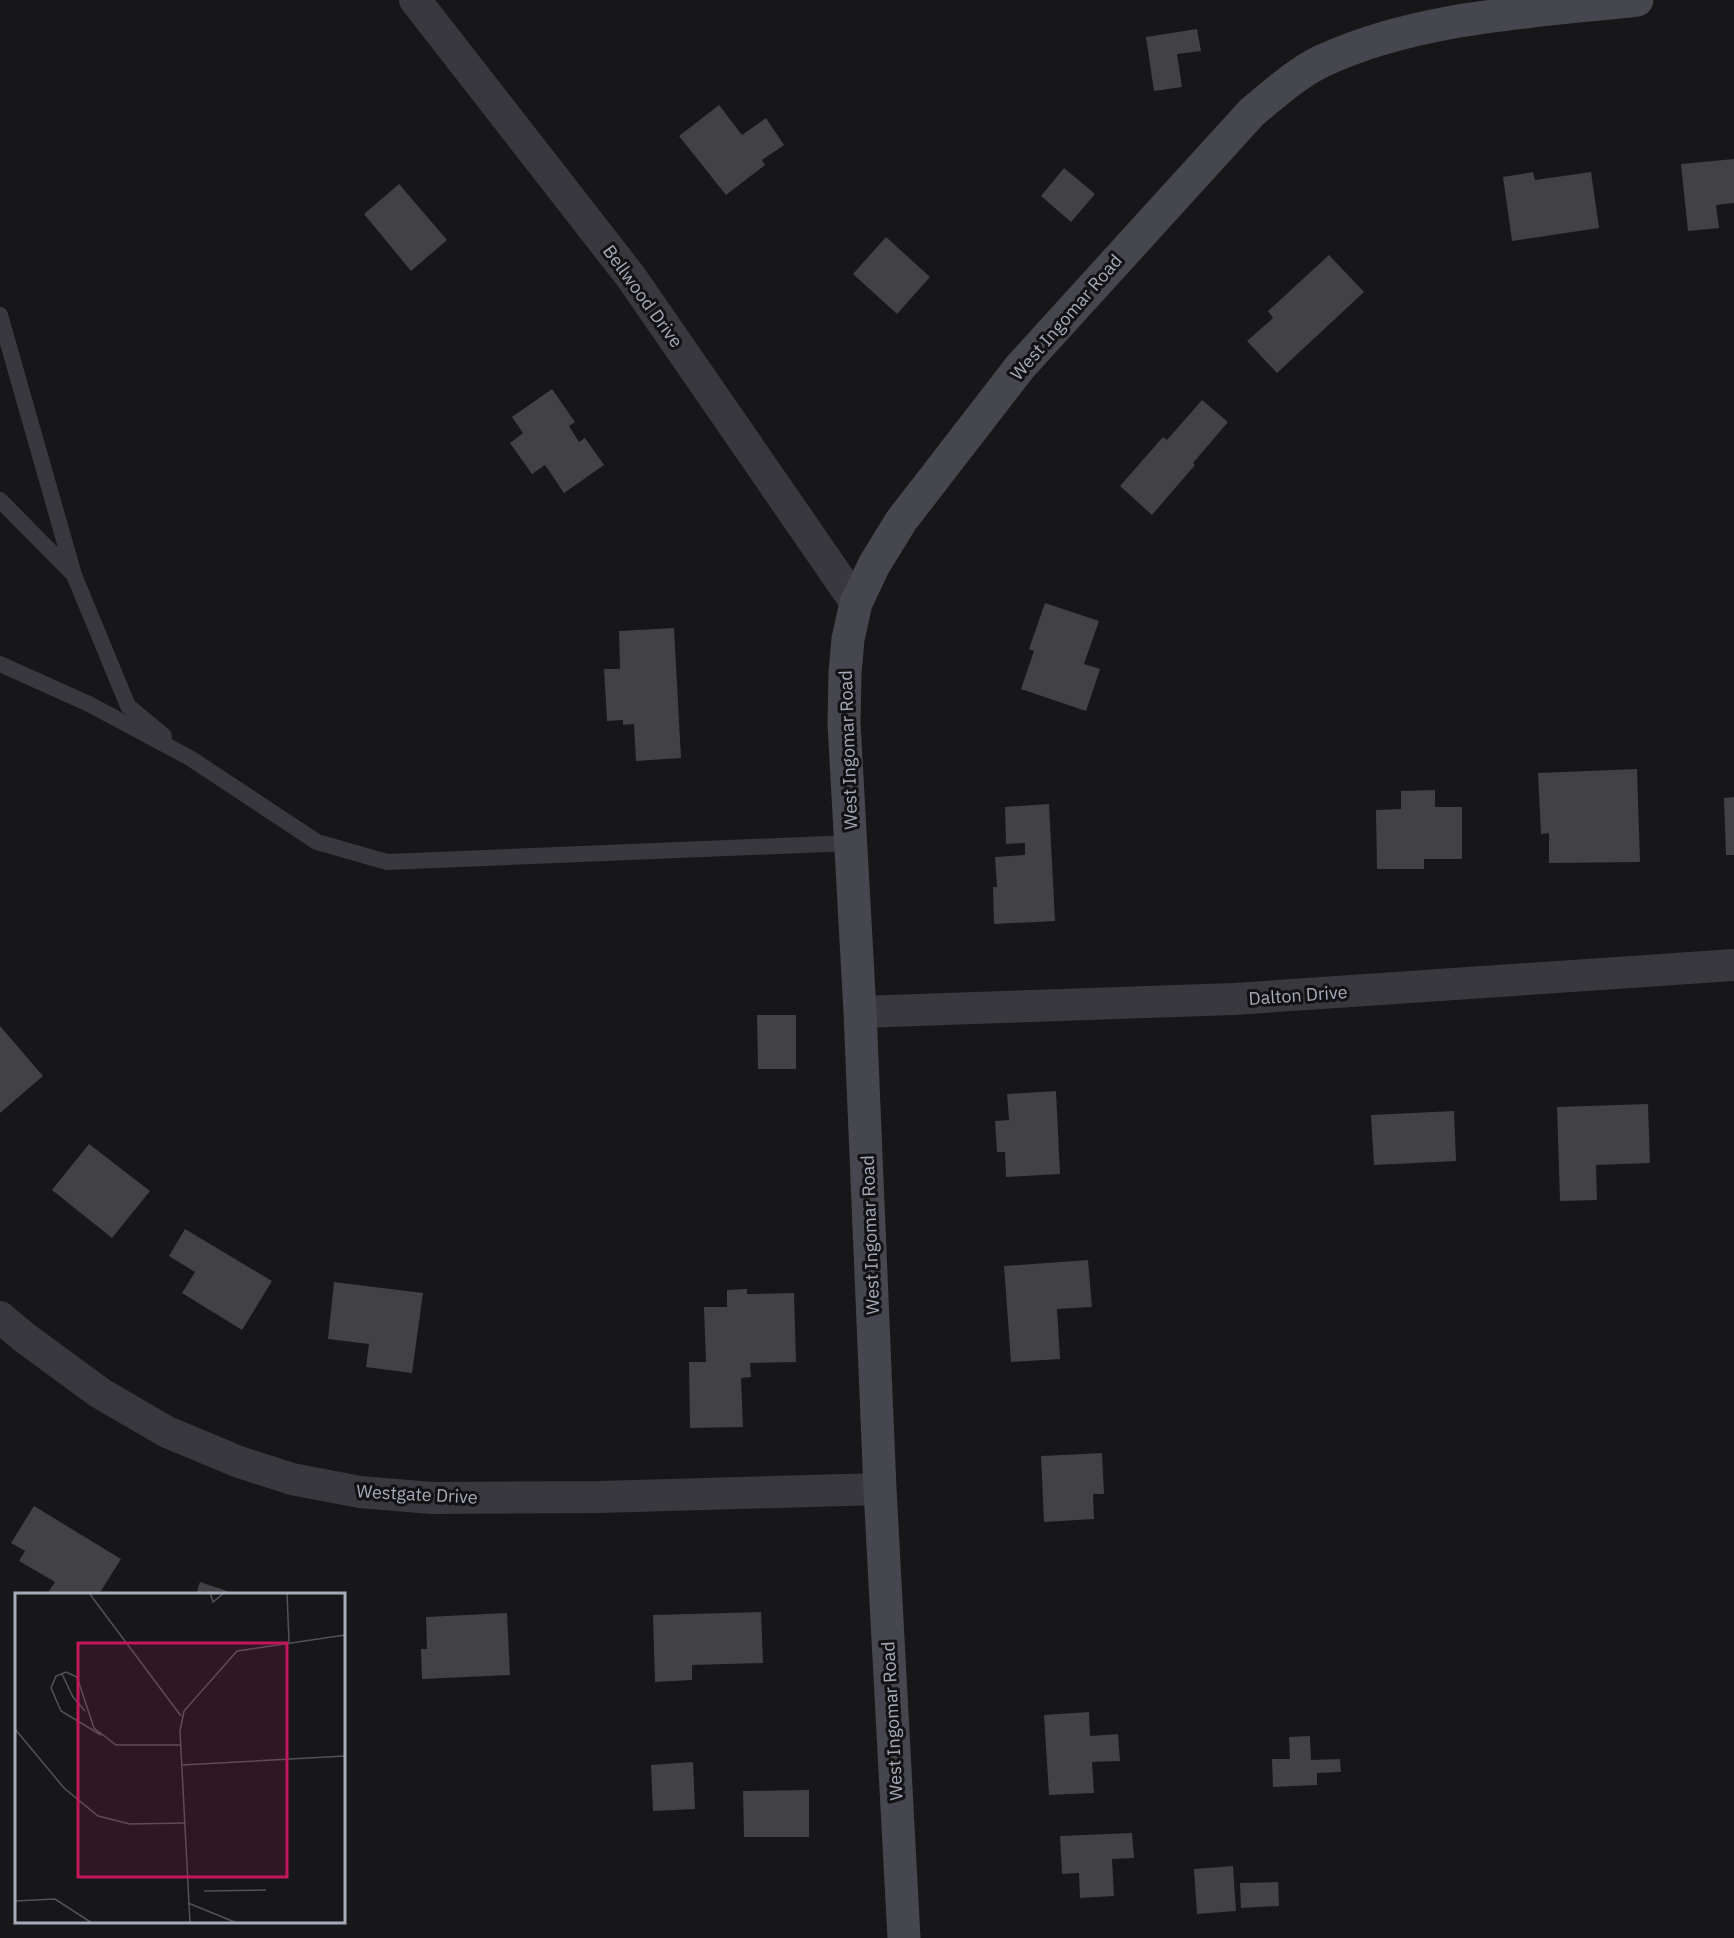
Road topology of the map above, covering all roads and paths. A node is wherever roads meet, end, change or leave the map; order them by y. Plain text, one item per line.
1 (415, 0) edge
2 (1637, 0) edge
3 (0, 315) edge
4 (0, 500) edge
5 (74, 575) junction
6 (856, 603) junction
7 (0, 664) edge
8 (190, 758) junction
9 (851, 843) junction
10 (1734, 965) edge
11 (860, 1012) junction
12 (0, 1317) edge
13 (880, 1489) junction
14 (904, 1938) edge

1 - 6 street, Bellwood Drive
2 - 6 street, West Ingomar Road
3 - 5 lane
4 - 5 lane
5 - 8 lane
6 - 9 street, West Ingomar Road
7 - 8 lane
8 - 9 lane
9 - 11 street, West Ingomar Road
10 - 11 street, Dalton Drive
11 - 13 street, West Ingomar Road
12 - 13 street, Westgate Drive
13 - 14 street, West Ingomar Road

